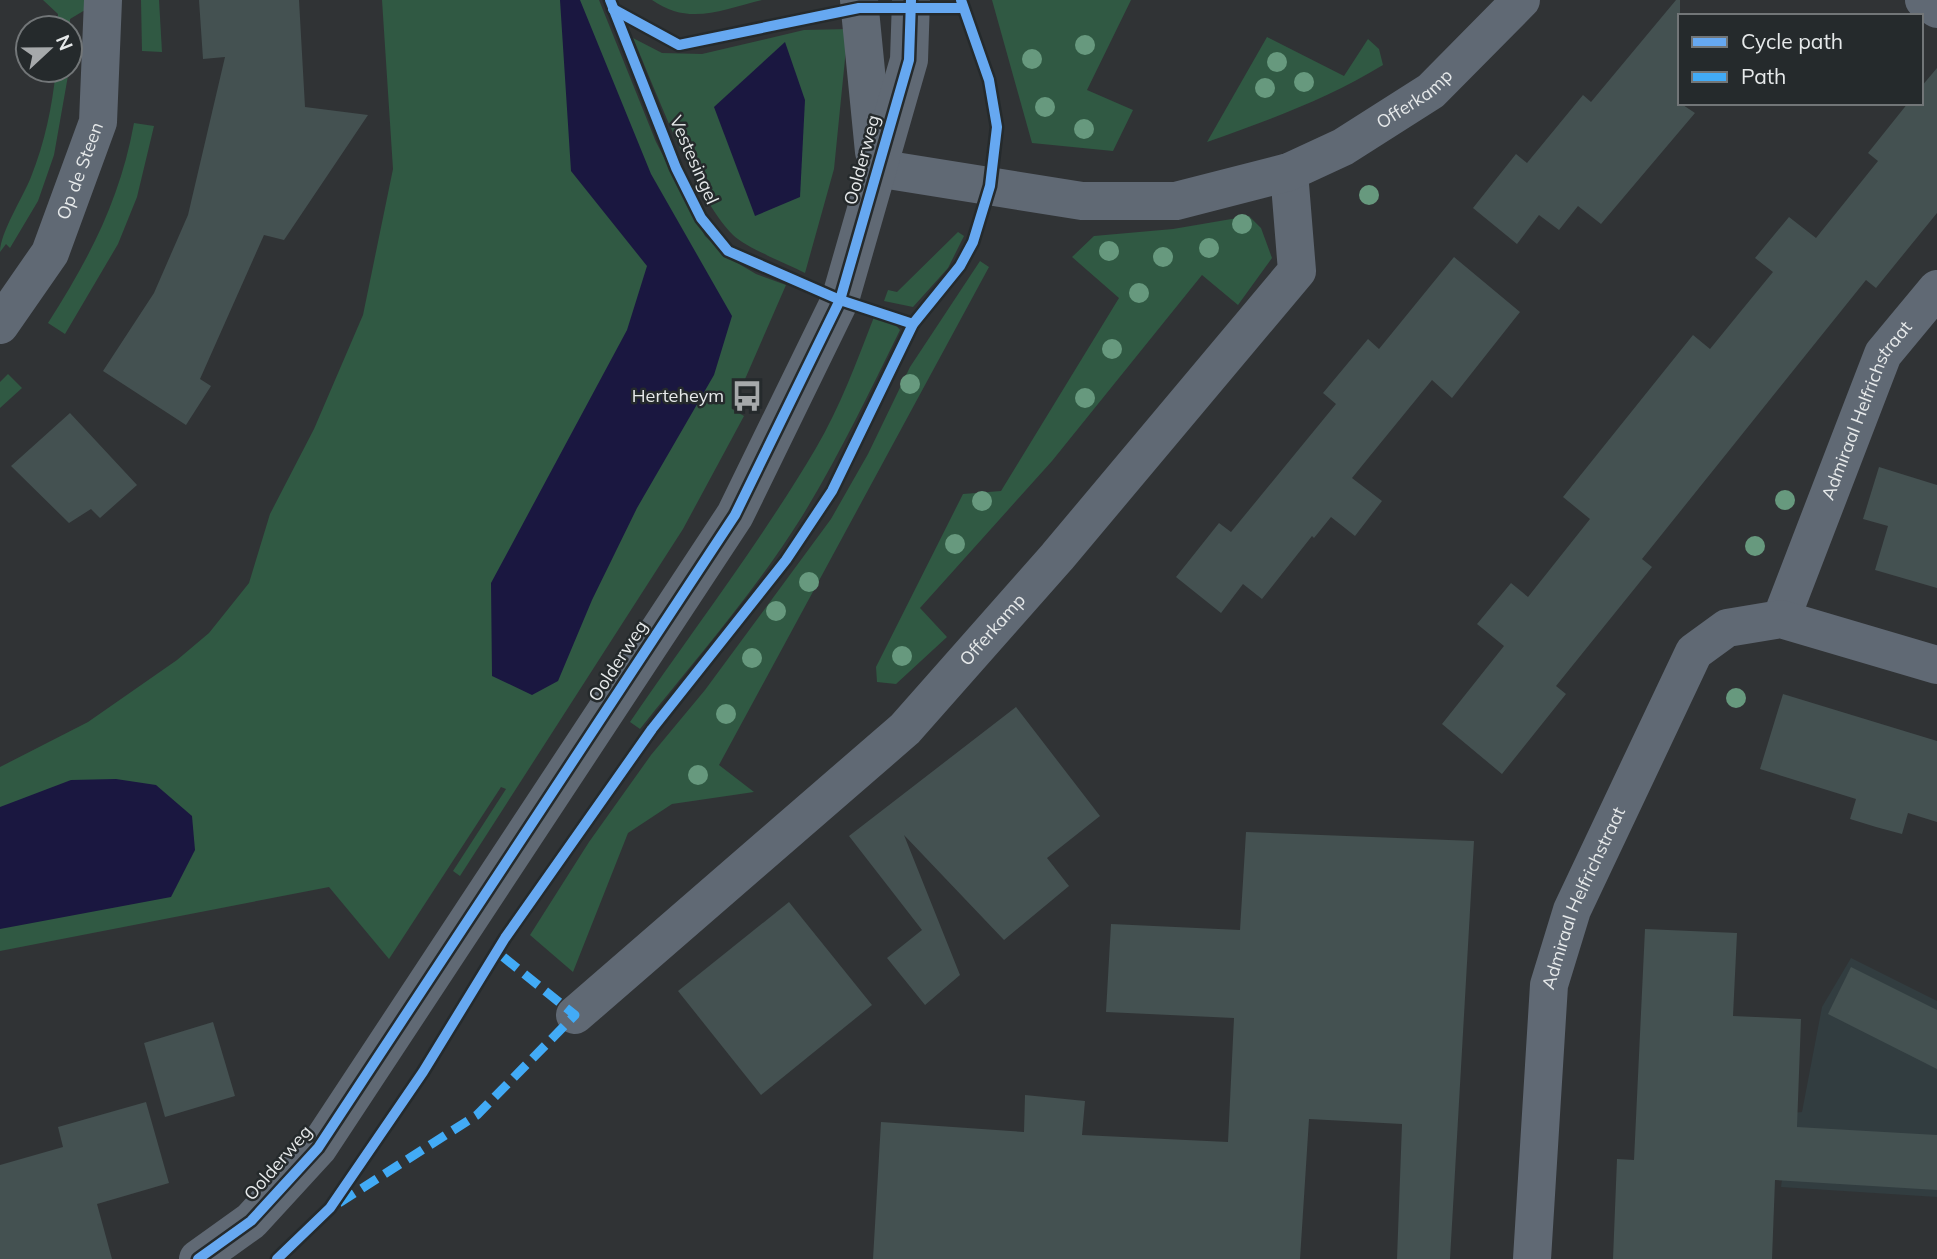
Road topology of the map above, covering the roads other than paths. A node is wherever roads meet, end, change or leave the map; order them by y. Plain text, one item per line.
1 (103, 0) edge
2 (859, 0) edge
3 (911, 0) edge
4 (1521, 0) edge
5 (1924, 0) edge
6 (1937, 9) edge
7 (876, 168) junction
8 (1289, 172) junction
9 (1937, 289) edge
10 (0, 325) edge
11 (1781, 619) junction
12 (1937, 665) edge
13 (575, 1015) dead end
14 (198, 1259) edge
15 (1532, 1259) edge

1 - 10 street, Op de Steen
2 - 7 street, Oolderweg
3 - 7 street, Oolderweg
4 - 8 street, Offerkamp
5 - 6 street
7 - 8 street, Offerkamp
7 - 14 street, Oolderweg
8 - 13 street, Offerkamp
9 - 11 street, Admiraal Helfrichstraat
11 - 12 street, Admiraal Helfrichstraat
11 - 15 street, Admiraal Helfrichstraat

